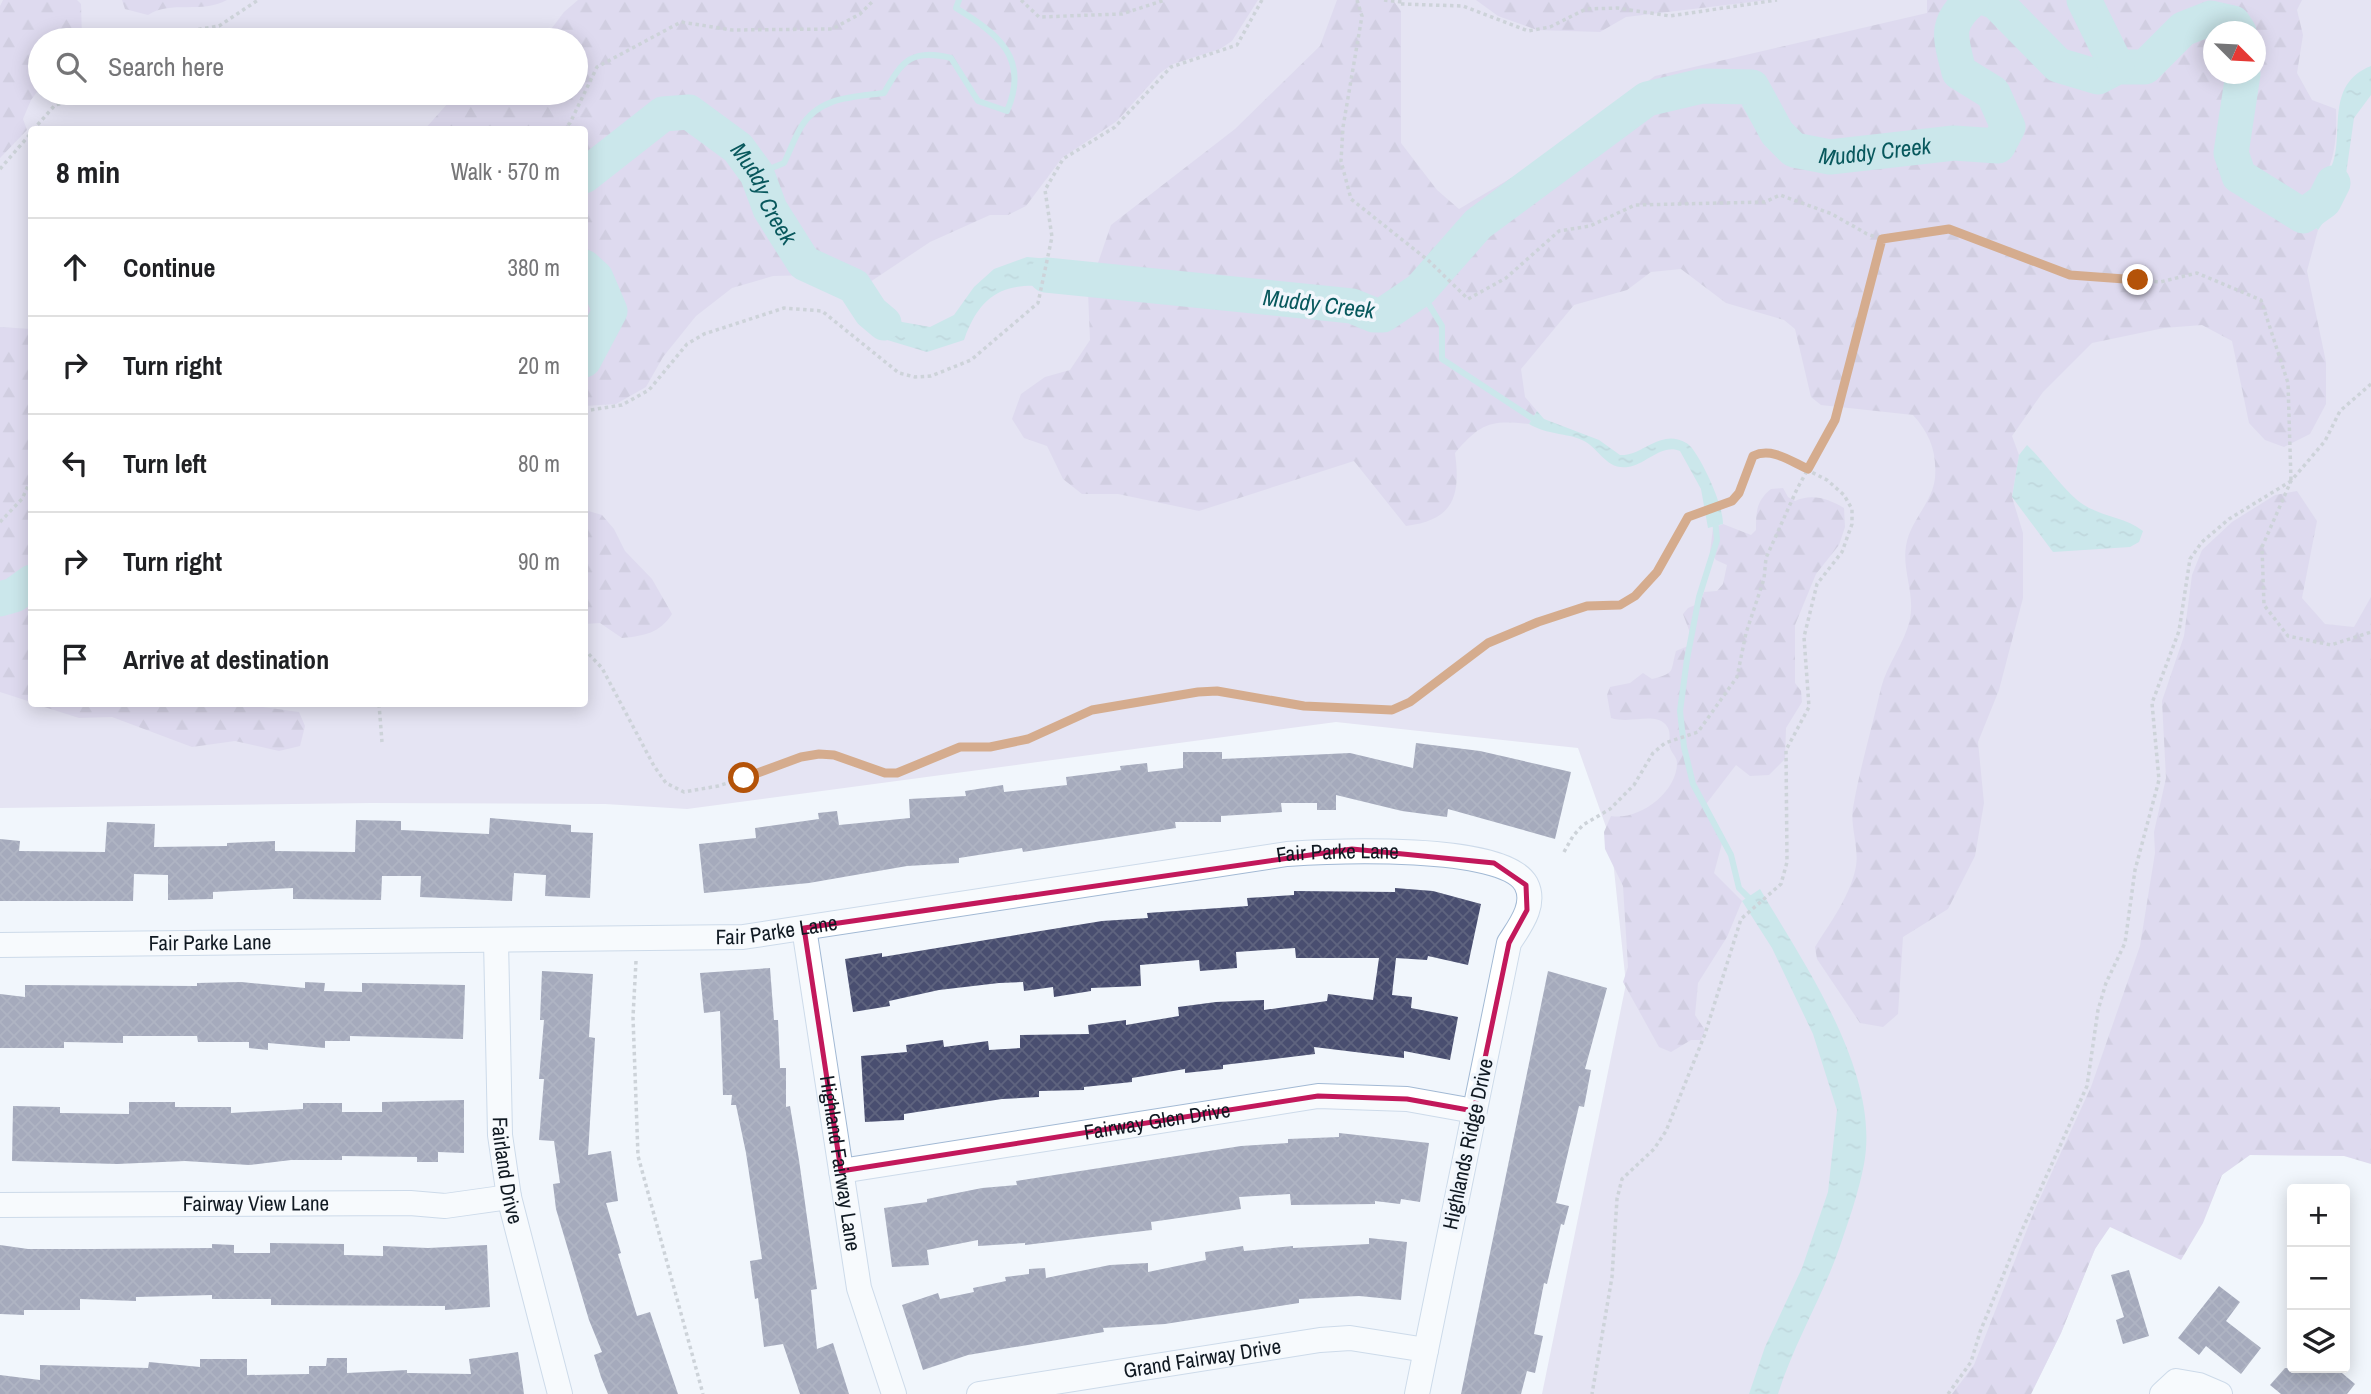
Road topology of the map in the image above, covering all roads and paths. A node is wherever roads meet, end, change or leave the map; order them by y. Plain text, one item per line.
1 (258, 0) edge
2 (874, 0) edge
3 (1021, 0) edge
4 (1165, 0) edge
5 (1262, 0) edge
6 (1357, 0) edge
7 (1384, 0) edge
8 (1777, 0) edge
9 (1403, 2) edge
10 (207, 28) edge
11 (588, 86) edge
12 (55, 105) edge
13 (579, 105) edge
14 (36, 126) edge
15 (567, 126) edge
16 (28, 136) edge
17 (0, 169) edge
18 (1882, 239) junction
19 (2371, 384) edge
20 (588, 410) edge
21 (1808, 469) junction
22 (2291, 481) junction
23 (28, 486) edge
24 (0, 522) edge
25 (2371, 632) edge
26 (588, 654) edge
27 (380, 707) edge
28 (382, 742) dead end
29 (1564, 852) dead end
30 (1529, 899) joint
31 (804, 928) junction
32 (636, 939) junction
33 (496, 940) junction
34 (0, 945) edge
35 (1474, 1111) junction
36 (841, 1171) junction
37 (509, 1198) junction
38 (0, 1205) edge
39 (1426, 1350) junction
40 (560, 1394) edge
41 (703, 1394) edge
42 (894, 1394) edge
43 (979, 1394) edge
44 (1417, 1394) edge
45 (1592, 1394) edge
46 (1948, 1394) edge
47 (2162, 1394) edge
48 (2220, 1394) edge

1 - 10 path
2 - 11 path
3 - 4 path
5 - 20 path
6 - 18 path
7 - 9 path
8 - 9 path
12 - 14 path
13 - 15 path
16 - 17 path
18 - 21 path
18 - 22 path
19 - 22 path
21 - 26 path
21 - 29 path
21 - 45 path
22 - 25 path
22 - 46 path
23 - 24 path
27 - 28 path
30 - 31 street, Fair Parke Lane
30 - 35 street, Highlands Ridge Drive
31 - 32 street, Fair Parke Lane
31 - 36 street, Highland Fairway Lane
32 - 33 street, Fair Parke Lane
32 - 41 path
33 - 34 street, Fair Parke Lane
33 - 37 street, Fairland Drive
35 - 36 street, Fairway Glen Drive
35 - 39 street, Highlands Ridge Drive
36 - 42 street, Highland Fairway Lane
37 - 38 street, Fairway View Lane
37 - 40 street, Fairland Drive
39 - 43 street, Grand Fairway Drive
39 - 44 street, Highlands Ridge Drive
47 - 48 street

